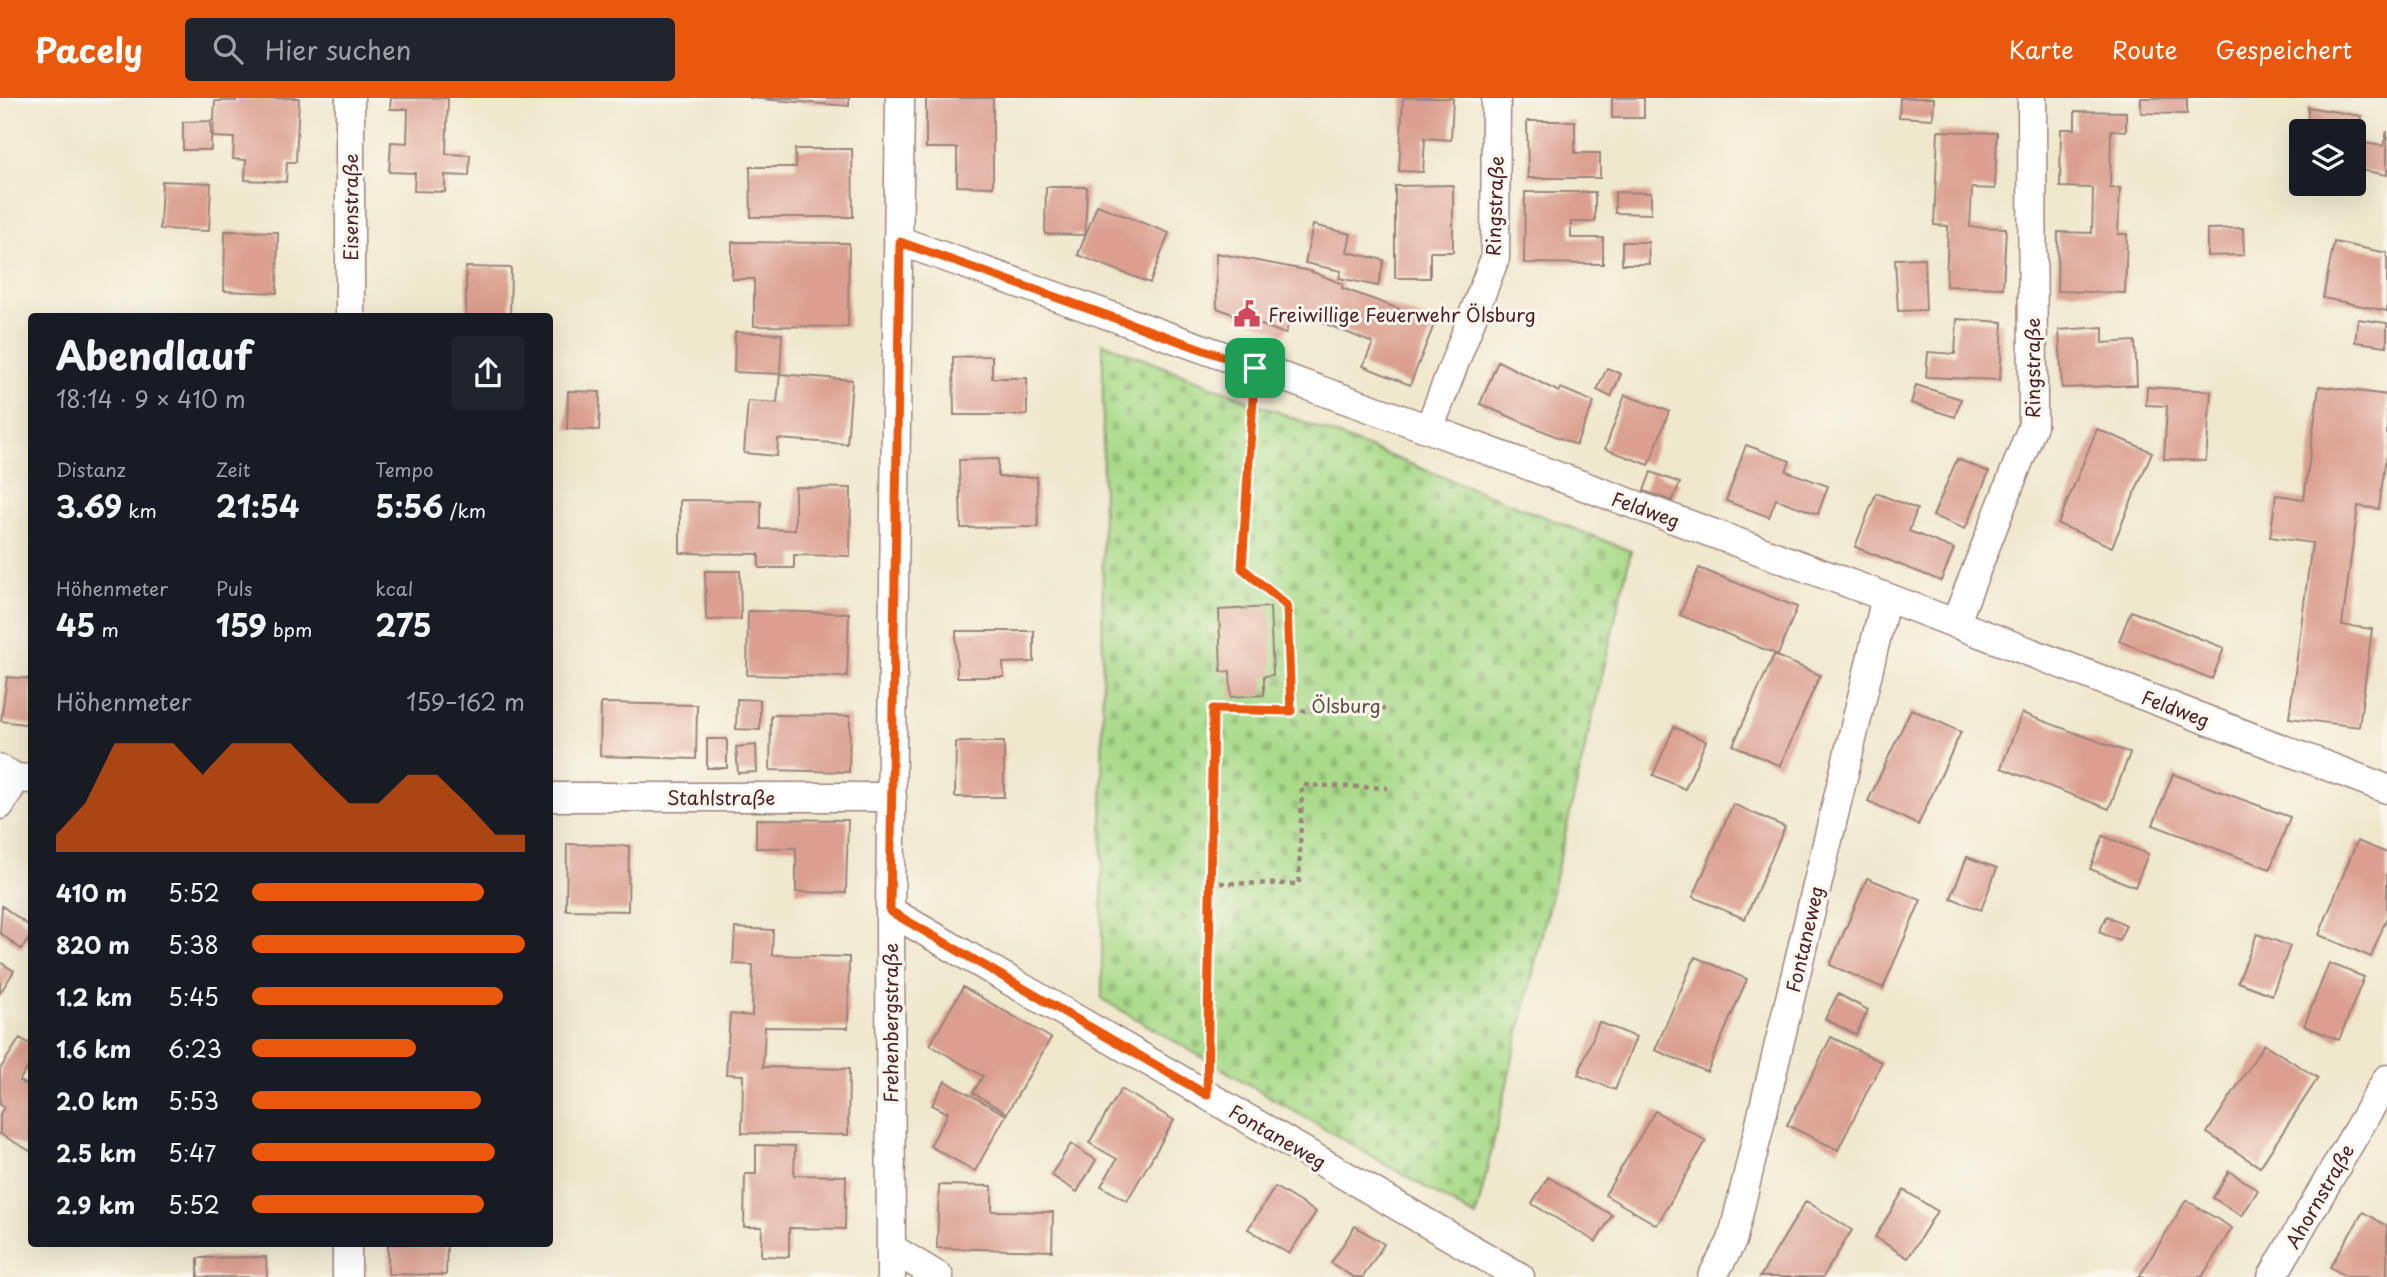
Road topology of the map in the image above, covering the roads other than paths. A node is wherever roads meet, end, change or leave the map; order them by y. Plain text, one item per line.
1 (350, 98) edge
2 (900, 98) edge
3 (1496, 98) edge
4 (2032, 98) edge
5 (900, 242) junction
6 (350, 313) edge
7 (1429, 429) junction
8 (1886, 597) junction
9 (1955, 624) junction
10 (16, 776) edge
11 (2387, 789) edge
12 (553, 796) edge
13 (892, 797) junction
14 (0, 805) edge
15 (890, 911) junction
16 (2387, 1079) edge
17 (347, 1247) edge
18 (891, 1248) junction
19 (347, 1277) edge
20 (891, 1277) edge
21 (939, 1277) edge
22 (1520, 1277) edge
23 (1712, 1277) edge
24 (2272, 1277) edge

1 - 6 street, Eisenstraße
2 - 5 street, Frehenbergstraße
3 - 7 street, Ringstraße
4 - 9 street, Ringstraße
5 - 7 street, Feldweg
5 - 13 street, Frehenbergstraße
7 - 8 street, Feldweg
8 - 9 street, Feldweg
8 - 23 street, Fontaneweg
9 - 11 street, Feldweg
10 - 14 street
12 - 13 street, Stahlstraße
13 - 15 street, Frehenbergstraße
15 - 18 street, Frehenbergstraße
15 - 22 street, Fontaneweg
16 - 24 street, Ahornstraße
17 - 19 street
18 - 20 street, Frehenbergstraße
18 - 21 street

